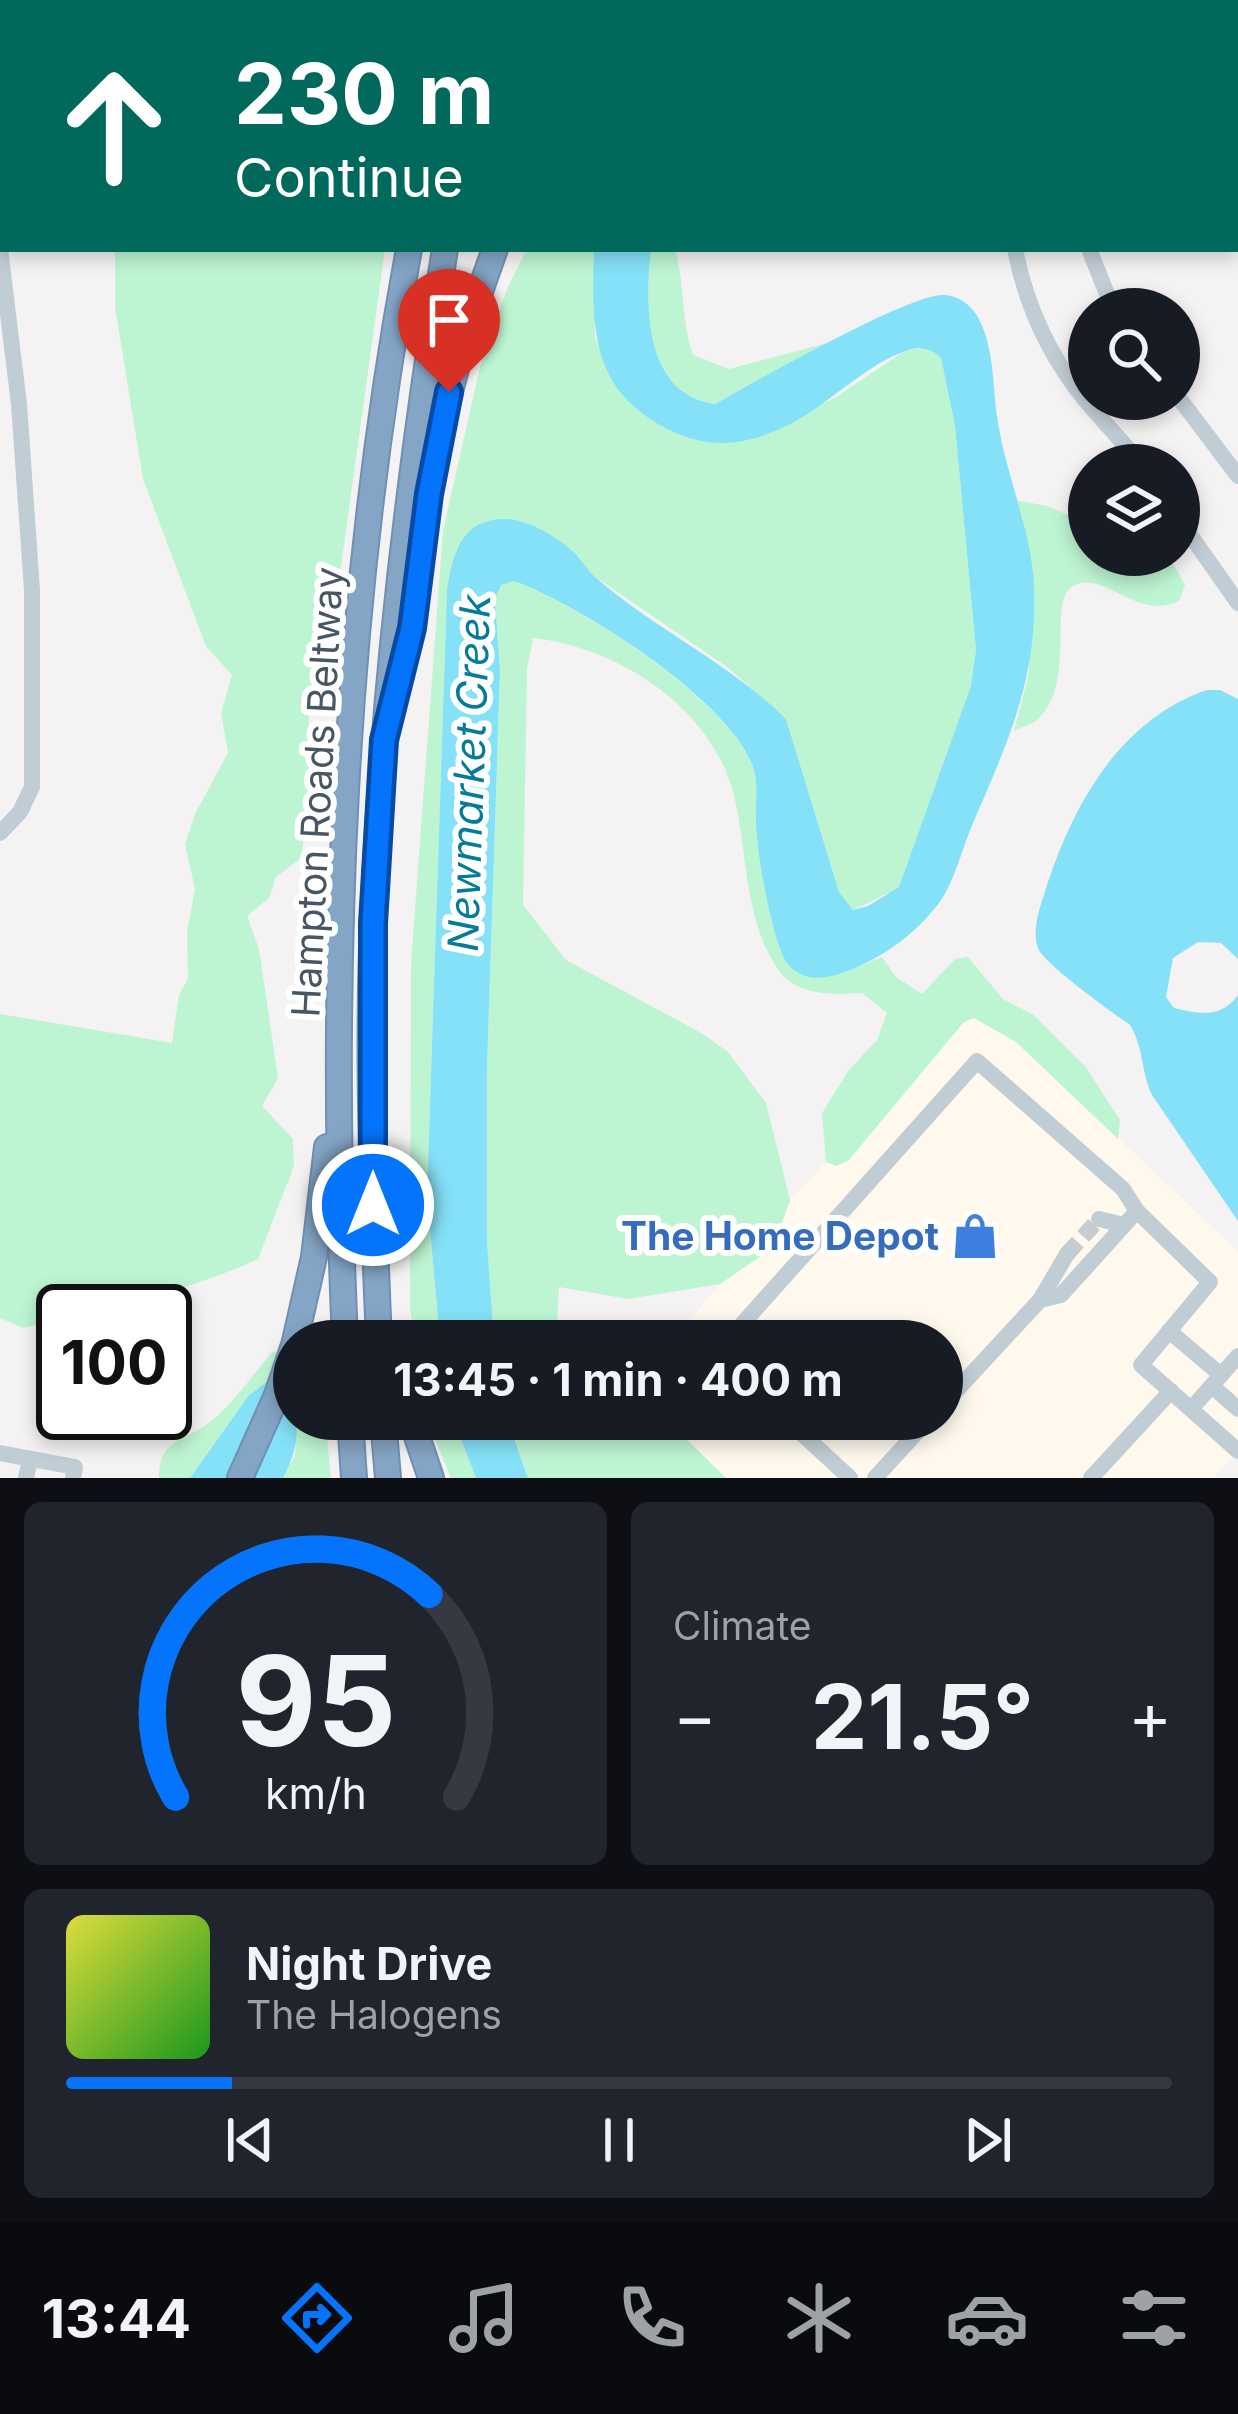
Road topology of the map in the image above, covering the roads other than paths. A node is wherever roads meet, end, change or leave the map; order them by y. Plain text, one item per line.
1 (0, 252) edge
2 (408, 252) edge
3 (445, 252) edge
4 (494, 252) edge
5 (1016, 252) edge
6 (1090, 252) edge
7 (1105, 288) edge
8 (1068, 365) edge
9 (9, 405) edge
10 (1196, 420) edge
11 (1238, 476) edge
12 (1200, 549) edge
13 (1238, 603) edge
14 (384, 740) junction
15 (0, 833) edge
16 (340, 1019) junction
17 (373, 1205) junction
18 (1130, 1218) junction
19 (1099, 1220) tunnel mouth
20 (1067, 1254) tunnel mouth
21 (1040, 1300) junction
22 (300, 1320) edge
23 (345, 1320) edge
24 (378, 1320) edge
25 (391, 1320) edge
26 (746, 1320) edge
27 (1169, 1331) junction
28 (1238, 1356) edge
29 (1216, 1380) junction
30 (963, 1383) edge
31 (1171, 1391) junction
32 (273, 1404) edge
33 (1191, 1409) junction
34 (1238, 1409) edge
35 (351, 1440) edge
36 (385, 1440) edge
37 (418, 1440) edge
38 (809, 1440) edge
39 (910, 1440) edge
40 (1238, 1451) edge
41 (0, 1453) edge
42 (30, 1459) junction
43 (26, 1478) edge
44 (73, 1478) edge
45 (240, 1478) edge
46 (354, 1478) edge
47 (388, 1478) edge
48 (430, 1478) edge
49 (850, 1478) edge
50 (875, 1478) edge
51 (1091, 1478) edge

1 - 9 street
2 - 16 highway, Hampton Roads Beltway
3 - 14 highway
4 - 14 highway
5 - 8 street
6 - 7 street
9 - 15 street
10 - 11 street
12 - 13 street
14 - 17 highway, Hampton Roads Beltway
16 - 22 highway
16 - 23 highway, Hampton Roads Beltway
17 - 24 highway, Hampton Roads Beltway
17 - 25 highway
18 - 19 street
18 - 21 street
18 - 26 street
18 - 27 street
20 - 21 street
21 - 30 street
27 - 29 street
27 - 31 street
28 - 29 street
29 - 33 street
29 - 34 street
31 - 33 street
31 - 51 street
32 - 45 highway
33 - 40 street
35 - 46 highway
36 - 47 highway
37 - 48 highway
38 - 49 street
39 - 50 street
41 - 42 street
42 - 43 street
42 - 44 street

